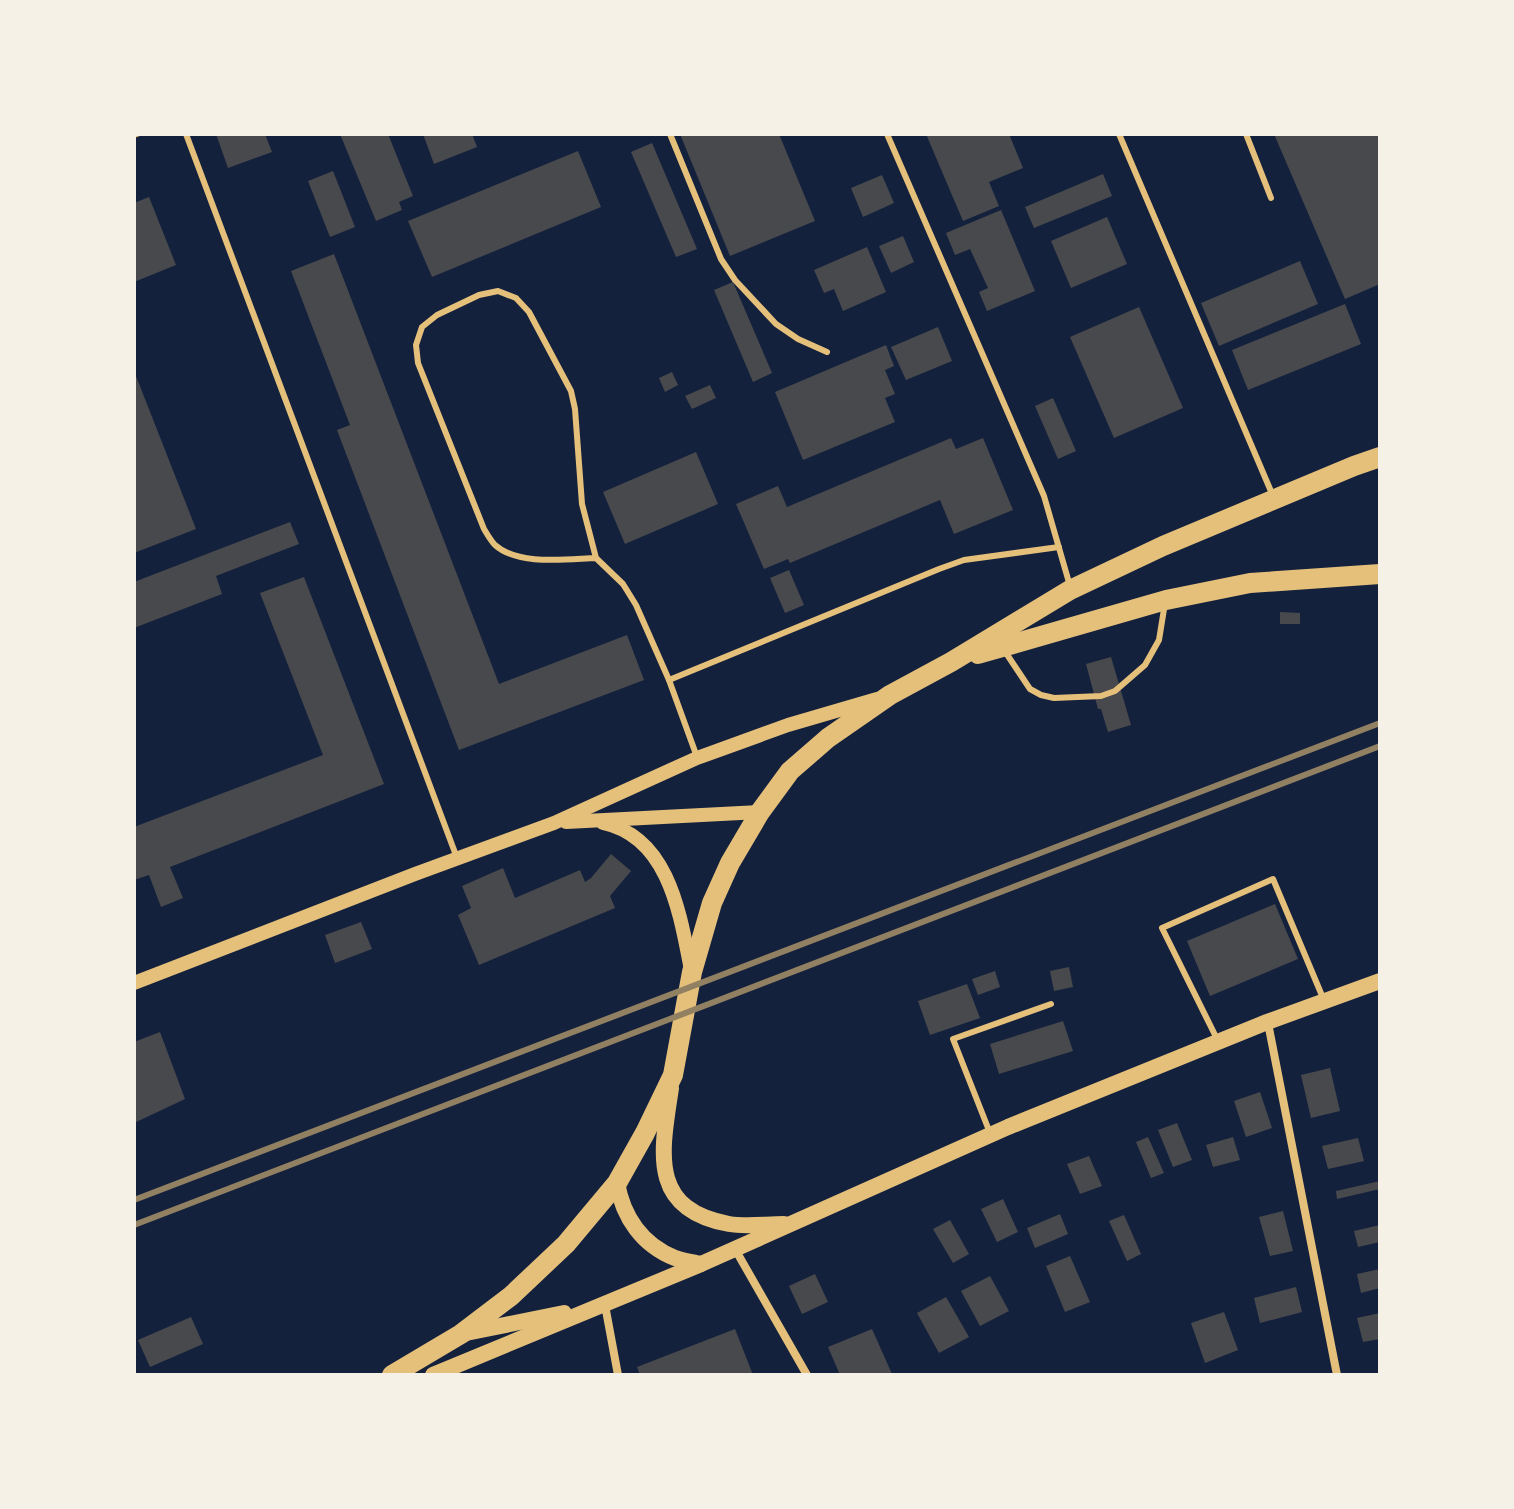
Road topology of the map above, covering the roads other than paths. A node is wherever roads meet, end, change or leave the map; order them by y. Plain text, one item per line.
1 (186, 134) edge
2 (670, 134) edge
3 (887, 134) edge
4 (1119, 134) edge
5 (1246, 134) edge
6 (1271, 198) dead end
7 (827, 352) dead end
8 (1380, 457) edge
9 (1275, 499) junction
10 (1059, 547) junction
11 (596, 558) junction
12 (1380, 574) edge
13 (1070, 590) junction
14 (1166, 600) junction
15 (1002, 647) junction
16 (951, 662) junction
17 (669, 680) junction
18 (890, 695) junction
19 (697, 758) junction
20 (760, 812) junction
21 (587, 820) junction
22 (554, 823) junction
23 (457, 858) junction
24 (692, 972) junction
25 (1380, 981) edge
26 (134, 983) edge
27 (1324, 1001) junction
28 (1051, 1004) dead end
29 (1267, 1022) junction
30 (1218, 1042) junction
31 (673, 1075) junction
32 (990, 1135) junction
33 (617, 1183) junction
34 (790, 1224) junction
35 (735, 1249) junction
36 (701, 1264) junction
37 (605, 1305) junction
38 (461, 1334) junction
39 (392, 1375) edge
40 (433, 1375) edge
41 (618, 1375) edge
42 (807, 1375) edge
43 (1337, 1375) edge

1 - 23 lane
2 - 7 lane
3 - 10 lane
4 - 9 lane
5 - 6 lane
8 - 9 main road
9 - 13 main road
10 - 13 lane
10 - 17 lane
11 - 11 lane
11 - 17 lane
12 - 14 main road
13 - 16 main road
14 - 15 main road
14 - 15 lane
15 - 16 main road
16 - 18 main road
17 - 19 lane
18 - 19 street
18 - 20 main road
19 - 22 street
20 - 21 street
20 - 24 main road
21 - 22 street
21 - 24 street
22 - 23 street
23 - 26 street
24 - 31 main road
25 - 27 main road
27 - 29 main road
27 - 30 lane
28 - 32 lane
29 - 30 main road
29 - 43 street
30 - 32 main road
31 - 33 main road
31 - 34 main road
32 - 34 main road
33 - 36 main road
33 - 38 main road
34 - 35 main road
35 - 36 main road
35 - 42 street
36 - 37 main road
37 - 38 main road
37 - 40 main road
37 - 41 street
38 - 39 main road

